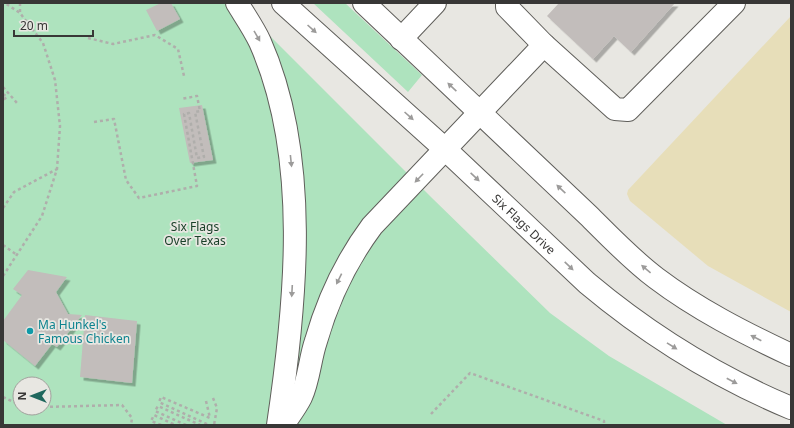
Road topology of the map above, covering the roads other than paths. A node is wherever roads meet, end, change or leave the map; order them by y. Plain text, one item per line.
1 (237, 3) edge
2 (283, 3) edge
3 (364, 3) edge
4 (435, 3) edge
5 (507, 3) edge
6 (734, 3) edge
7 (401, 39) junction
8 (544, 45) junction
9 (480, 114) junction
10 (446, 150) junction
11 (791, 354) edge
12 (791, 408) edge
13 (278, 425) edge
14 (283, 425) edge

1 -> 13 street
2 -> 10 street, Six Flags Drive
3 - 7 street
4 - 7 street
5 - 8 street
6 - 8 street
9 -> 7 street
8 - 9 street
9 - 10 street
11 -> 9 street
10 -> 12 street, Six Flags Drive
10 -> 14 street

